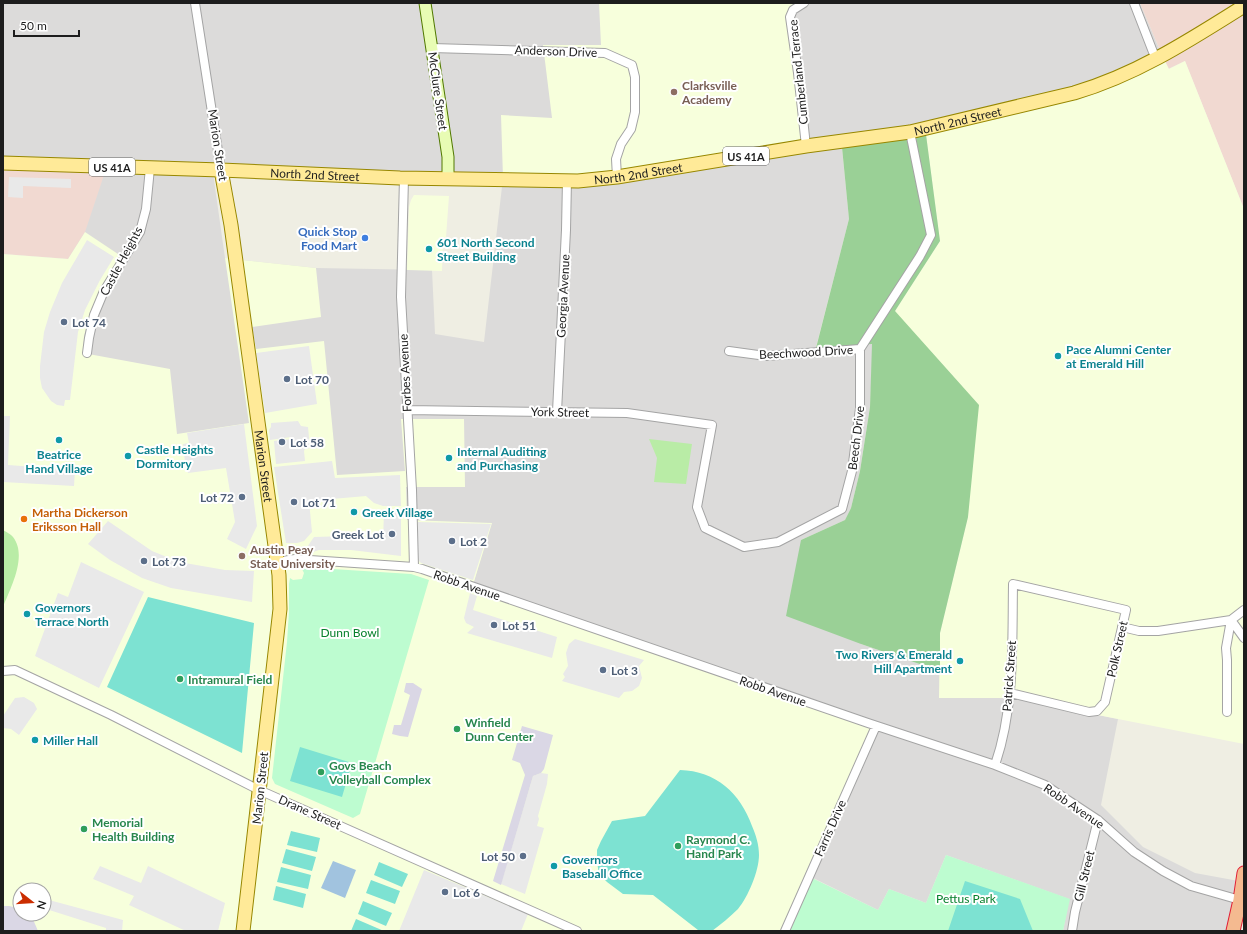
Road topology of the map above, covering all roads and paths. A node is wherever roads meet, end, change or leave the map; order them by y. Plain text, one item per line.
1 (195, 3) edge
2 (426, 3) edge
3 (804, 3) edge
4 (1134, 3) edge
5 (1244, 6) edge
6 (432, 48) junction
7 (1158, 58) junction
8 (910, 132) junction
9 (806, 146) junction
10 (3, 163) edge
11 (150, 168) junction
12 (221, 170) junction
13 (617, 177) junction
14 (404, 178) junction
15 (448, 179) junction
16 (567, 180) junction
17 (860, 349) junction
18 (729, 351) dead end
19 (87, 353) dead end
20 (407, 410) junction
21 (557, 412) junction
22 (712, 425) joint
23 (277, 562) junction
24 (414, 567) junction
25 (1013, 584) joint
26 (1244, 610) edge
27 (1231, 620) junction
28 (1122, 627) junction
29 (1244, 638) edge
30 (3, 671) edge
31 (1010, 693) junction
32 (1227, 712) dead end
33 (876, 726) junction
34 (995, 765) junction
35 (260, 790) junction
36 (1098, 820) junction
37 (1244, 873) edge
38 (1240, 900) junction
39 (243, 931) edge
40 (577, 931) edge
41 (785, 931) edge
42 (1072, 931) edge
43 (1233, 931) edge

1 - 12 street, Marion Street
2 - 6 main road, McClure Street
3 - 9 street, Cumberland Terrace
4 - 7 street
5 - 7 main road, North 2nd Street / US 41A
6 - 13 street, Anderson Drive
6 - 15 main road, McClure Street
7 - 8 main road, North 2nd Street / US 41A
8 - 9 main road, North 2nd Street / US 41A
8 - 17 street
9 - 13 main road, North 2nd Street / US 41A
10 - 11 main road, North 2nd Street / US 41A
11 - 12 main road, North 2nd Street / US 41A
11 - 19 street, Castle Heights
12 - 14 main road, North 2nd Street / US 41A
12 - 23 main road, Marion Street
13 - 16 main road, North 2nd Street / US 41A
14 - 15 main road, North 2nd Street / US 41A
14 - 20 street, Forbes Avenue
15 - 16 main road, North 2nd Street / US 41A
16 - 21 street, Georgia Avenue
17 - 18 street, Beechwood Drive
17 - 22 street, Beech Drive
20 - 21 street, York Street
20 - 24 street, Forbes Avenue
21 - 22 street, York Street
23 - 24 street, Robb Avenue
23 - 35 main road, Marion Street
24 - 33 street, Robb Avenue
25 - 28 street, Polk Street
25 - 31 street, Patrick Street
26 - 27 street
27 - 28 street
27 - 29 street
27 - 32 street
28 - 31 street, Polk Street
30 - 35 street, Drane Street
31 - 34 street, Patrick Street
33 - 34 street, Robb Avenue
33 - 41 street, Farris Drive
34 - 36 street, Robb Avenue
35 - 39 main road, Marion Street
35 - 40 street, Drane Street
36 - 38 street, Robb Avenue
36 - 42 street, Gill Street
37 - 38 highway
38 - 43 highway

